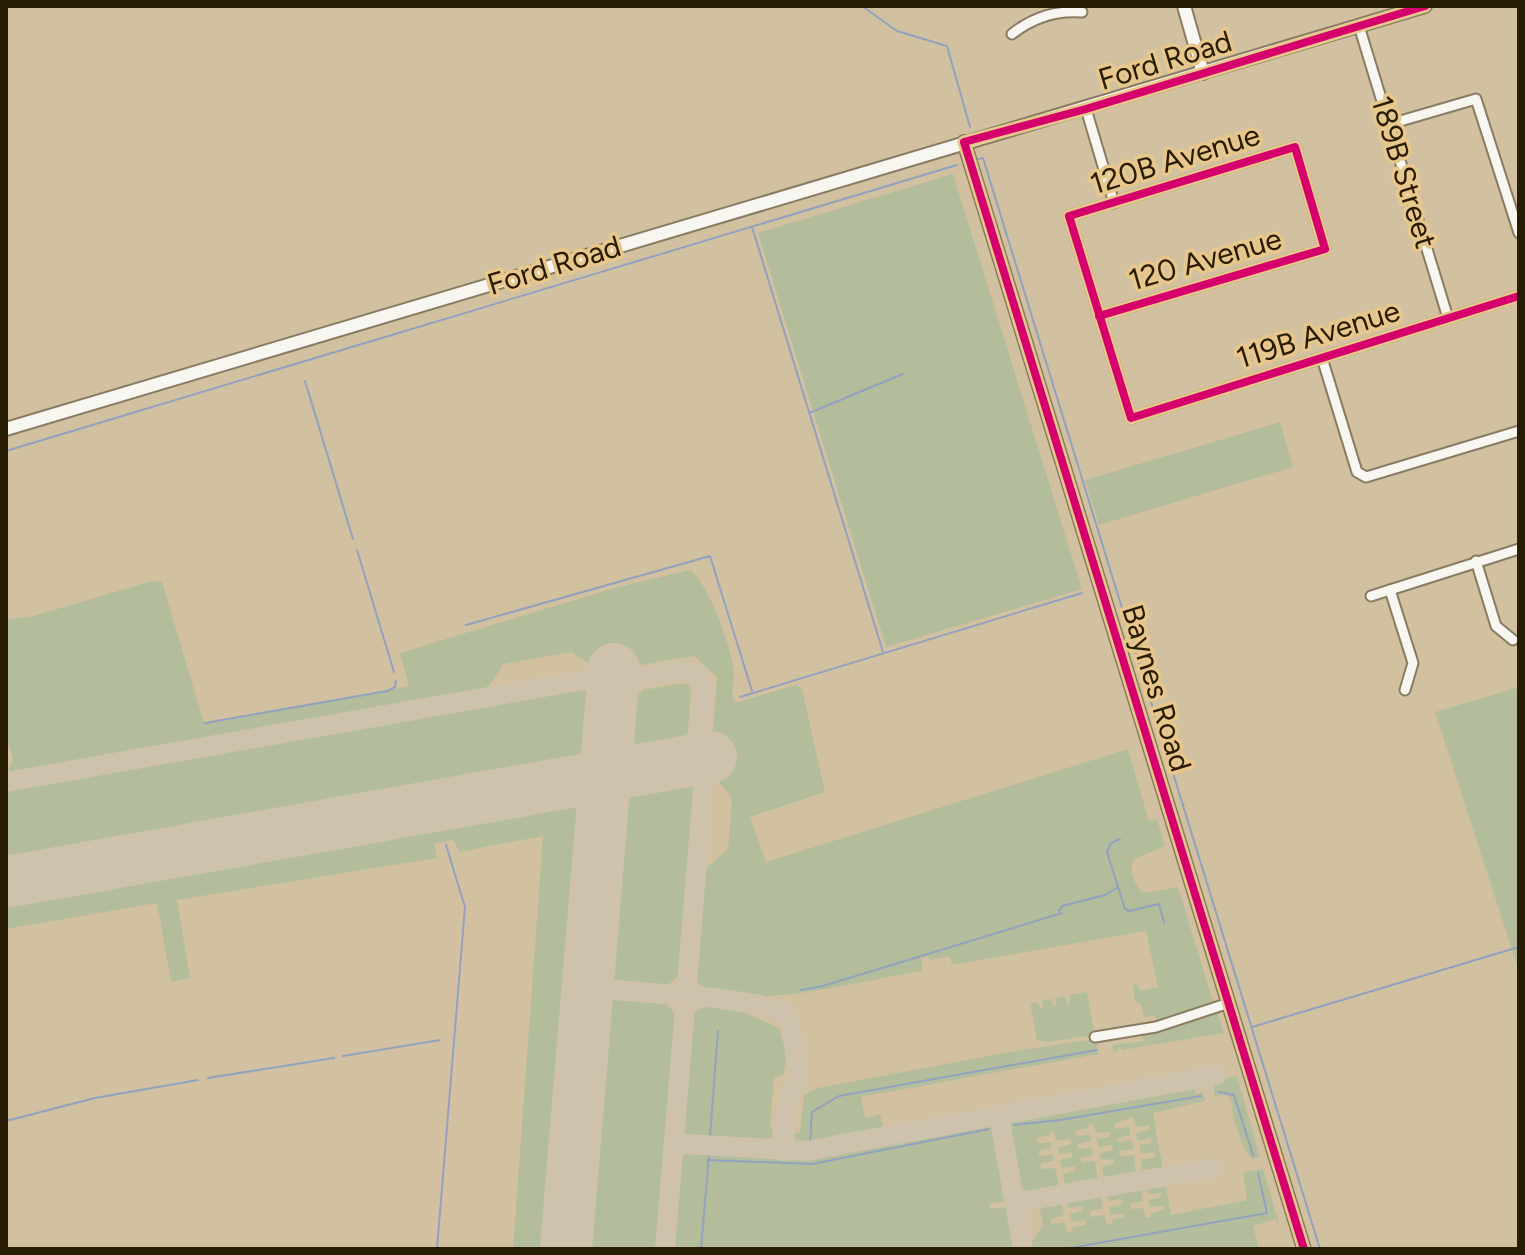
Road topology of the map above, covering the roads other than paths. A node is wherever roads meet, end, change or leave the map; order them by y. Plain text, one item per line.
1 (1184, 6) edge
2 (1425, 6) edge
3 (1047, 10) edge
4 (1082, 12) dead end
5 (1359, 26) junction
6 (1012, 34) dead end
7 (1203, 73) junction
8 (1086, 109) junction
9 (1390, 124) junction
10 (964, 142) junction
11 (1114, 203) junction
12 (1519, 233) edge
13 (1325, 249) joint
14 (1519, 296) edge
15 (1099, 316) junction
16 (1448, 318) junction
17 (1322, 358) junction
18 (6, 429) edge
19 (1519, 431) edge
20 (1519, 549) edge
21 (1476, 561) junction
22 (1390, 590) junction
23 (1371, 596) dead end
24 (1513, 640) dead end
25 (1405, 690) dead end
26 (1229, 1003) junction
27 (1095, 1037) dead end
28 (1304, 1249) edge

1 - 7 main road
2 - 5 main road, Ford Road
3 - 4 street
3 - 6 street
5 - 7 main road, Ford Road
5 - 9 street, 189B Street
7 - 8 main road, Ford Road
8 - 10 main road, Ford Road
8 - 11 street
9 - 12 street
9 - 16 street, 189B Street
10 - 18 main road, Ford Road
10 - 26 main road, Baynes Road
11 - 13 street, 120B Avenue
11 - 15 street, 120B Avenue
13 - 15 street, 120 Avenue
14 - 16 street, 119B Avenue
15 - 17 street, 119B Avenue
16 - 17 street, 119B Avenue
17 - 19 street
20 - 21 street
21 - 22 street
21 - 24 street
22 - 23 street
22 - 25 street
26 - 27 street
26 - 28 main road, Baynes Road

